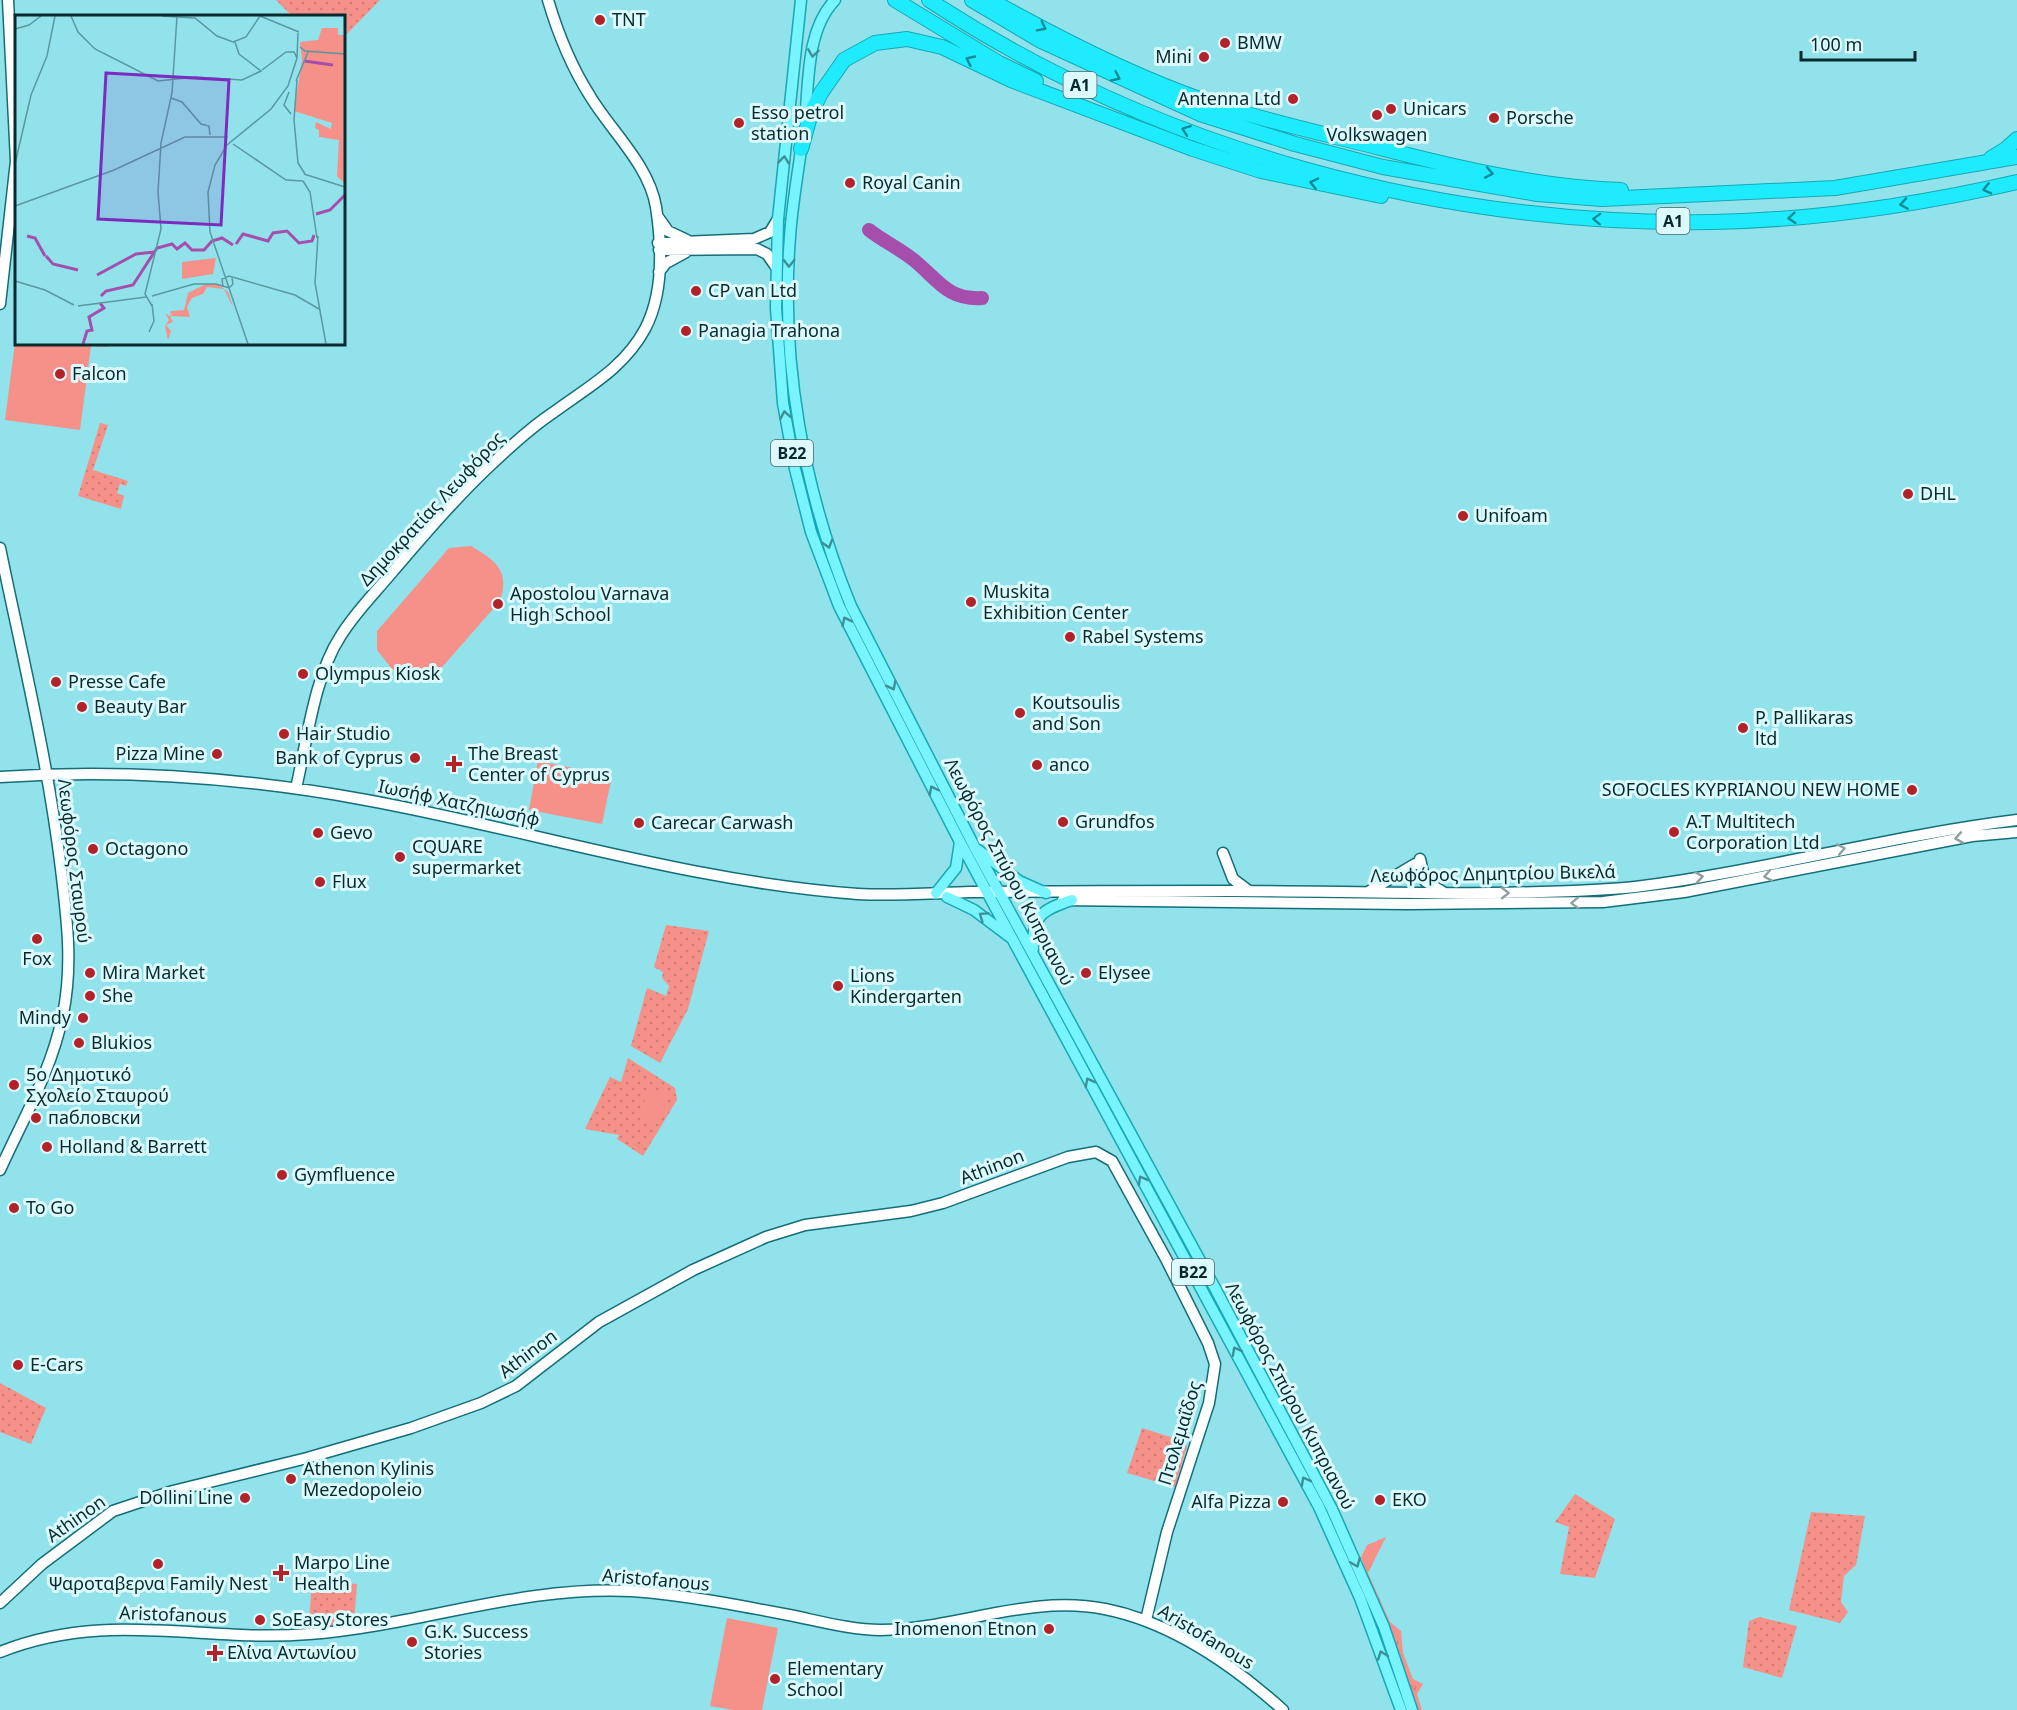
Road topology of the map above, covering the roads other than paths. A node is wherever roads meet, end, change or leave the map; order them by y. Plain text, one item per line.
1 (8, 0) edge
2 (548, 0) edge
3 (801, 0) edge
4 (835, 0) edge
5 (895, 0) edge
6 (929, 0) edge
7 (972, 0) edge
8 (990, 0) edge
9 (1102, 113) junction
10 (1289, 126) junction
11 (2017, 139) edge
12 (15, 141) edge
13 (801, 149) junction
14 (2017, 157) edge
15 (1975, 164) junction
16 (15, 170) edge
17 (1470, 182) junction
18 (2017, 182) edge
19 (1713, 195) junction
20 (1497, 210) junction
21 (657, 216) junction
22 (778, 219) junction
23 (693, 245) junction
24 (659, 247) junction
25 (776, 267) junction
26 (659, 272) junction
27 (0, 304) edge
28 (0, 548) edge
29 (46, 774) junction
30 (0, 777) edge
31 (296, 788) junction
32 (2017, 820) edge
33 (2017, 832) edge
34 (960, 842) junction
35 (974, 846) junction
36 (1223, 853) dead end
37 (1249, 891) junction
38 (936, 893) junction
39 (1046, 893) junction
40 (1365, 894) junction
41 (1447, 894) junction
42 (907, 895) junction
43 (995, 895) junction
44 (947, 897) junction
45 (1072, 900) junction
46 (1014, 941) junction
47 (1033, 953) junction
48 (1086, 1152) joint
49 (0, 1170) edge
50 (0, 1603) edge
51 (1146, 1620) junction
52 (0, 1652) edge
53 (1283, 1710) edge
54 (1401, 1710) edge
55 (1412, 1710) edge

1 - 12 main road
2 - 21 main road, Δημοκρατίας Λεωφόρος
22 -> 3 main road, Λεωφόρος Σπύρου Κυπριανού / B22
4 -> 13 main road, Λεωφόρος Σπύρου Κυπριανού / B22
5 - 9 highway
20 -> 6 highway, A1
7 -> 17 highway, A1
8 -> 10 highway
9 -> 13 highway
20 -> 9 highway
10 - 17 highway
10 -> 19 highway
11 - 15 highway
13 -> 35 main road, Λεωφόρος Σπύρου Κυπριανού / B22
14 - 15 highway, A1
15 - 19 highway, A1
16 - 27 main road
17 - 19 highway, A1
18 -> 20 highway, A1
21 - 23 main road
21 - 24 main road, Δημοκρατίας Λεωφόρος
22 - 23 main road
22 - 25 main road, Λεωφόρος Σπύρου Κυπριανού / B22
23 - 24 main road
23 - 25 main road
23 - 26 main road
24 - 26 main road, Δημοκρατίας Λεωφόρος
34 -> 25 main road, Λεωφόρος Σπύρου Κυπριανού / B22
26 - 31 main road, Δημοκρατίας Λεωφόρος
28 - 29 main road, Λεωφόρος Σταυρού
29 - 30 main road, Ιωσήφ Χατζηιωσήφ
29 - 31 main road, Ιωσήφ Χατζηιωσήφ
29 - 49 main road, Λεωφόρος Σταυρού
31 - 42 main road, Ιωσήφ Χατζηιωσήφ
41 -> 32 main road, Λεωφόρος Δημητρίου Βικελά
33 -> 45 main road, Λεωφόρος Δημητρίου Βικελά
34 - 38 main road
34 - 43 main road, Λεωφόρος Σπύρου Κυπριανού / B22
35 - 39 main road
35 - 43 main road, Λεωφόρος Σπύρου Κυπριανού / B22
36 - 37 main road
37 - 39 main road, Λεωφόρος Δημητρίου Βικελά
37 - 40 main road, Λεωφόρος Δημητρίου Βικελά
38 - 42 main road, Ιωσήφ Χατζηιωσήφ
38 - 43 main road, Ιωσήφ Χατζηιωσήφ
39 - 43 main road, Λεωφόρος Δημητρίου Βικελά
40 - 41 main road, Λεωφόρος Δημητρίου Βικελά
40 - 41 main road
42 - 44 main road, Ιωσήφ Χατζηιωσήφ
43 - 44 main road, Ιωσήφ Χατζηιωσήφ
43 - 45 main road, Λεωφόρος Δημητρίου Βικελά
43 - 46 main road, Λεωφόρος Σπύρου Κυπριανού / B22
43 - 47 main road, Λεωφόρος Σπύρου Κυπριανού / B22
46 -> 44 main road
45 - 47 main road
54 -> 46 main road, Λεωφόρος Σπύρου Κυπριανού / B22
47 -> 55 main road, Λεωφόρος Σπύρου Κυπριανού / B22
48 - 50 main road, Athinon
48 - 51 main road, Πτολεμαΐδος
51 - 52 main road, Aristofanous
51 - 53 main road, Aristofanous

